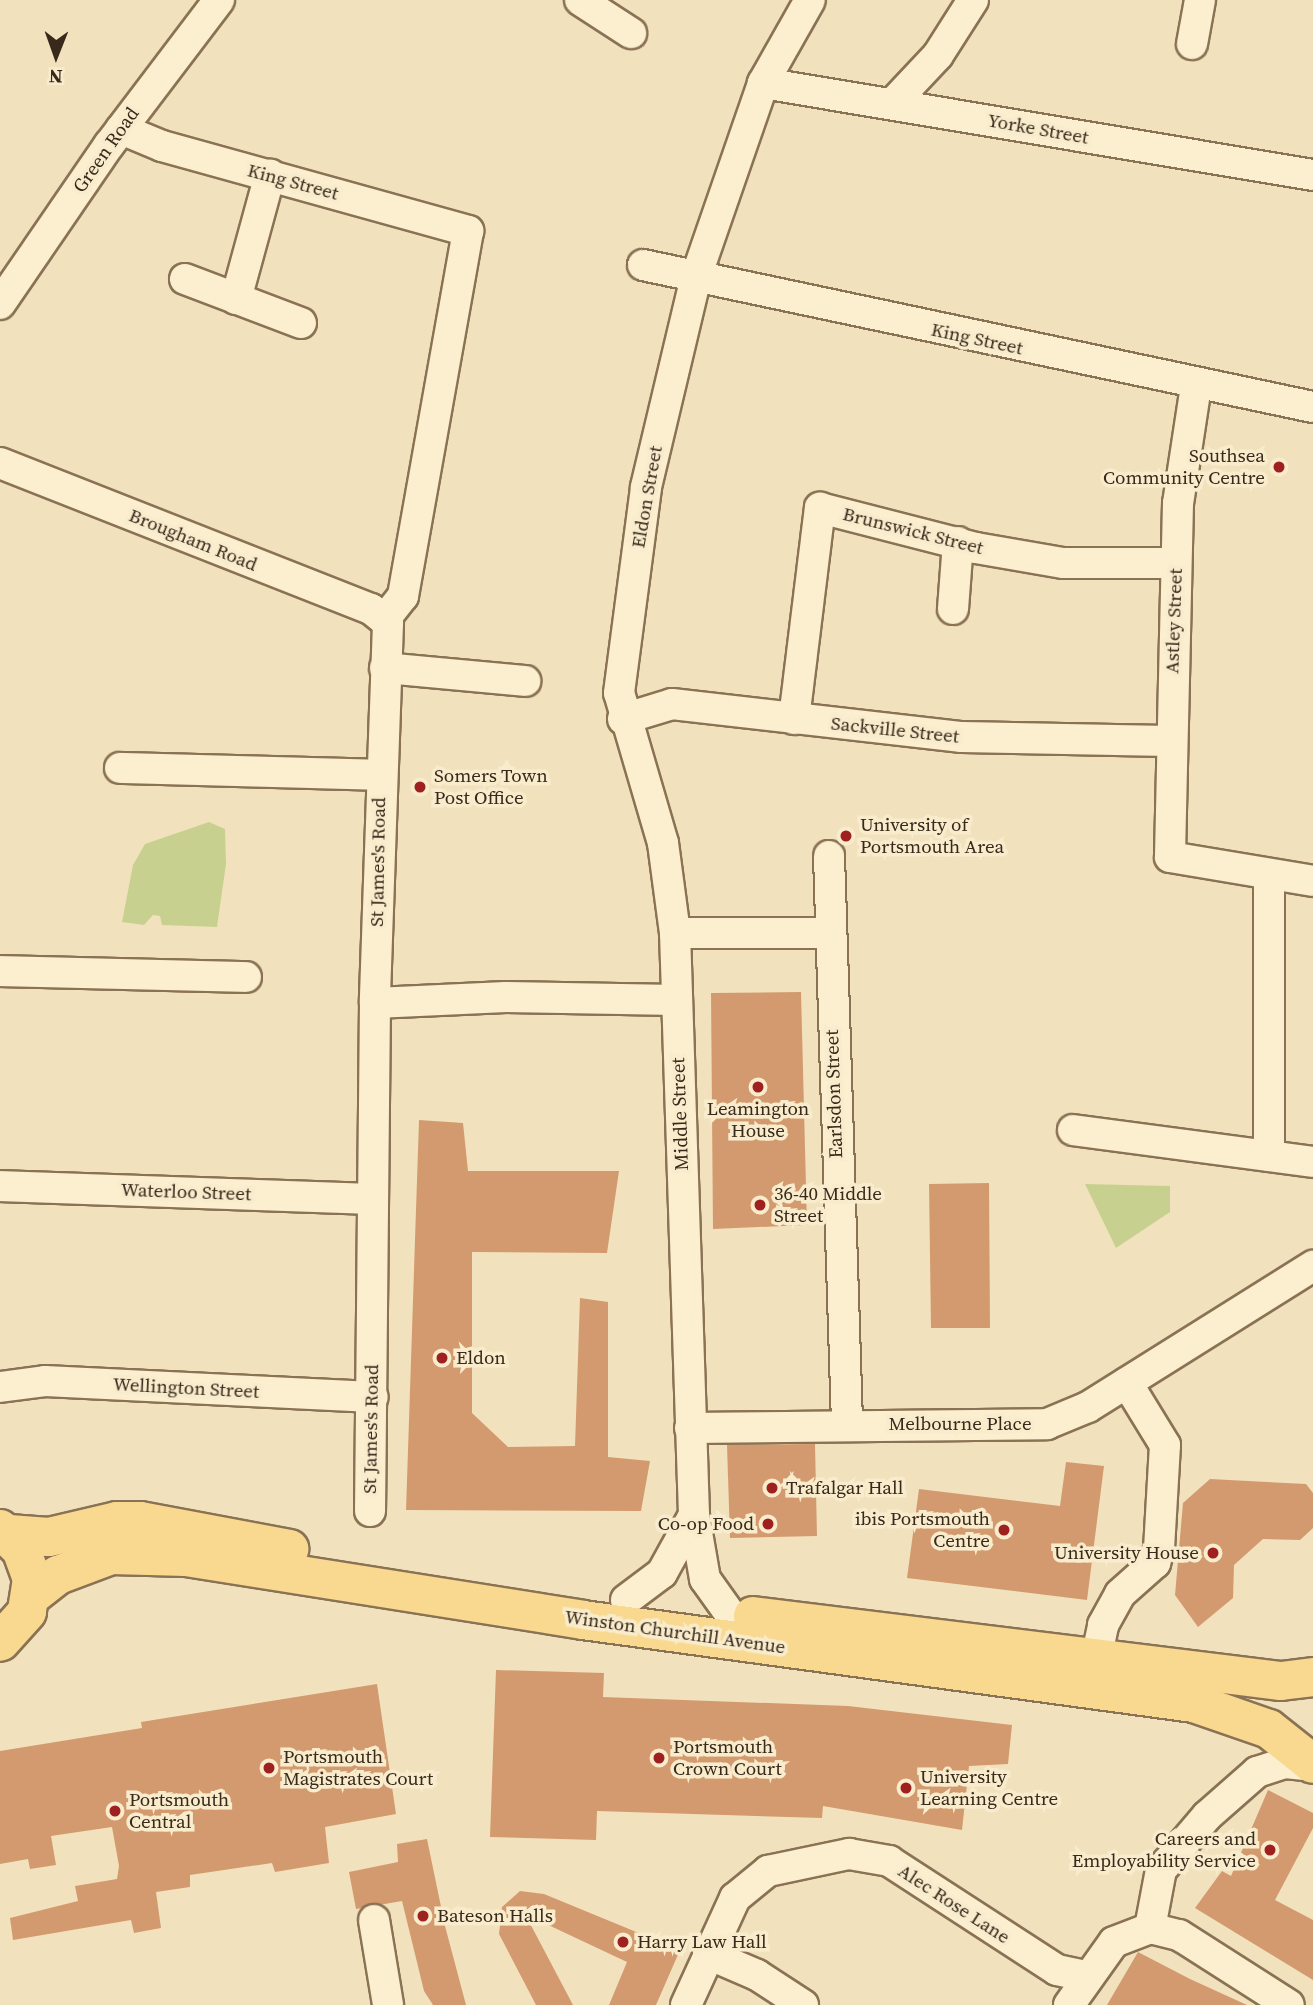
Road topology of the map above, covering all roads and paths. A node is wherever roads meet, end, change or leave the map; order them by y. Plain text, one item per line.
1 (219, 0) edge
2 (810, 0) edge
3 (974, 0) edge
4 (1200, 0) edge
5 (583, 1) edge
6 (631, 33) dead end
7 (1192, 44) dead end
8 (763, 83) junction
9 (892, 104) junction
10 (121, 129) junction
11 (270, 175) junction
12 (1313, 175) edge
13 (643, 265) dead end
14 (696, 277) junction
15 (185, 279) dead end
16 (236, 299) junction
17 (0, 304) edge
18 (301, 323) dead end
19 (1196, 386) junction
20 (1313, 407) edge
21 (0, 463) edge
22 (958, 542) junction
23 (1175, 563) junction
24 (953, 609) dead end
25 (385, 619) junction
26 (385, 668) junction
27 (525, 681) dead end
28 (623, 719) junction
29 (794, 719) junction
30 (1170, 741) junction
31 (120, 768) dead end
32 (380, 775) junction
33 (828, 856) dead end
34 (1269, 875) junction
35 (1313, 881) edge
36 (675, 933) junction
37 (828, 933) junction
38 (0, 971) edge
39 (246, 977) dead end
40 (677, 1000) junction
41 (375, 1003) junction
42 (1073, 1130) dead end
43 (1269, 1156) junction
44 (1313, 1162) edge
45 (0, 1186) edge
46 (372, 1199) junction
47 (1313, 1266) edge
48 (1127, 1383) junction
49 (0, 1387) edge
50 (373, 1396) junction
51 (847, 1422) junction
52 (690, 1427) junction
53 (370, 1511) dead end
54 (694, 1515) junction
55 (5, 1532) edge
56 (31, 1596) junction
57 (626, 1600) junction
58 (730, 1614) junction
59 (0, 1642) edge
60 (1096, 1659) junction
61 (1313, 1677) edge
62 (1313, 1765) edge
63 (374, 1920) dead end
64 (1150, 1928) junction
65 (708, 1954) junction
66 (1086, 1976) junction
67 (388, 2005) edge
68 (686, 2005) edge
69 (803, 2005) edge
70 (1069, 2005) edge
71 (1289, 2005) edge

1 - 10 street, Green Road
2 - 8 street, Eldon Street
3 - 9 street
4 - 7 street
5 - 6 street
8 - 9 street, Yorke Street
8 - 14 street, Eldon Street
9 - 12 street, Yorke Street
10 - 11 street, King Street
10 - 17 street, Green Road
11 - 16 street
11 - 25 street, King Street
13 - 14 street, King Street
14 - 19 street, King Street
14 - 28 street, Eldon Street
15 - 16 street
16 - 18 street
19 - 20 street, King Street
19 - 23 street, Astley Street
21 - 25 street, Brougham Road
22 - 23 street, Brunswick Street
22 - 24 street
22 - 29 street, Brunswick Street
23 - 30 street, Astley Street
25 - 26 street, St James's Road
26 - 27 street
26 - 32 street, St James's Road
28 - 29 street, Sackville Street
28 - 36 street, Middle Street
29 - 30 street, Sackville Street
30 - 34 street, Astley Street
31 - 32 street
32 - 41 street, St James's Road
33 - 37 street, Earlsdon Street
34 - 35 street
34 - 43 street
36 - 37 street
36 - 40 street, Middle Street
37 - 51 street, Earlsdon Street
38 - 39 street
40 - 41 street
40 - 52 street, Middle Street
41 - 46 street, St James's Road
42 - 43 street
43 - 44 street
45 - 46 street, Waterloo Street
46 - 50 street, St James's Road
47 - 48 street, Melbourne Place
48 - 51 street, Melbourne Place
48 - 60 street
49 - 50 street, Wellington Street
50 - 53 street, St James's Road
51 - 52 street, Melbourne Place
52 - 54 street, Middle Street
54 - 57 street
54 - 58 street, Middle Street
55 - 56 main road
55 - 57 main road, Winston Churchill Avenue
56 - 59 main road
56 - 62 main road, Winston Churchill Avenue
57 - 58 main road, Winston Churchill Avenue
58 - 60 main road, Winston Churchill Avenue
60 - 61 main road, Winston Churchill Avenue
62 - 64 street
63 - 67 street
64 - 66 street
64 - 71 street
65 - 66 street, Alec Rose Lane
65 - 68 street, Alec Rose Lane
65 - 69 street
66 - 70 street

